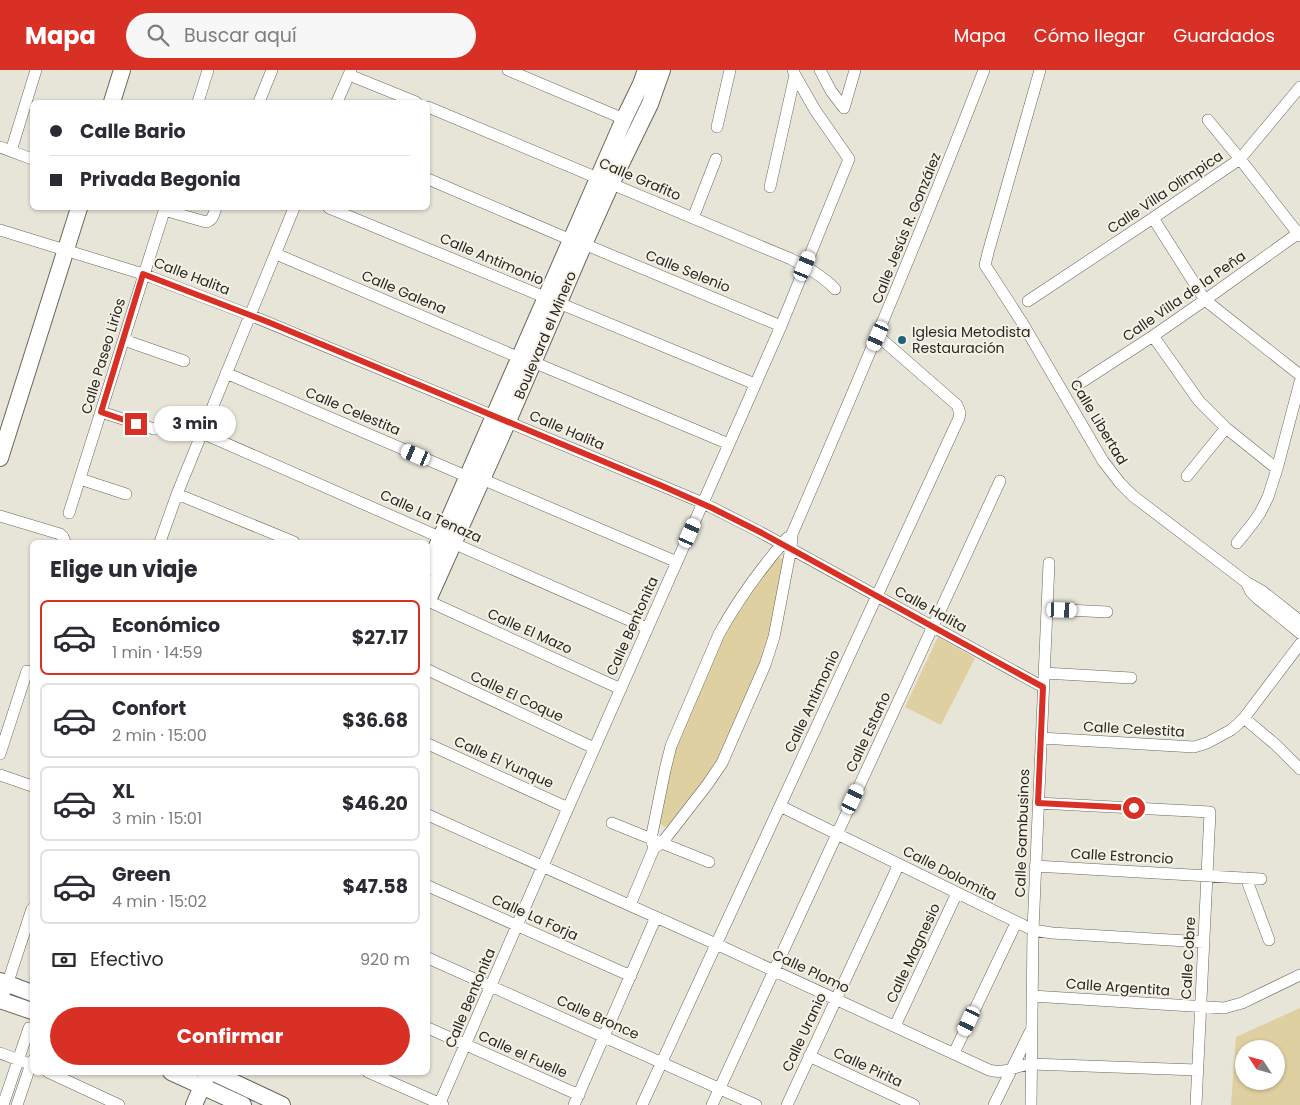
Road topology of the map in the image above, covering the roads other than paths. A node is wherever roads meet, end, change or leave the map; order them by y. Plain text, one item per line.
1 (36, 70) edge
2 (122, 70) edge
3 (208, 70) edge
4 (272, 70) edge
5 (508, 70) edge
6 (646, 70) edge
7 (662, 70) edge
8 (730, 70) edge
9 (820, 70) edge
10 (855, 70) edge
11 (984, 70) edge
12 (1040, 70) edge
13 (350, 72) edge
14 (794, 73) edge
15 (1300, 87) edge
16 (113, 100) edge
17 (199, 100) edge
18 (260, 100) edge
19 (338, 100) edge
20 (412, 100) edge
21 (430, 108) edge
22 (624, 119) junction
23 (1208, 120) dead end
24 (717, 127) dead end
25 (5, 149) edge
26 (30, 157) edge
27 (716, 159) dead end
28 (1240, 159) junction
29 (430, 180) edge
30 (605, 181) junction
31 (770, 187) dead end
32 (79, 210) edge
33 (164, 210) edge
34 (167, 210) edge
35 (215, 210) edge
36 (293, 210) edge
37 (334, 210) edge
38 (693, 218) junction
39 (1153, 218) junction
40 (0, 230) edge
41 (1299, 234) edge
42 (577, 242) junction
43 (66, 250) junction
44 (276, 254) junction
45 (805, 266) junction
46 (143, 274) junction
47 (835, 289) dead end
48 (1205, 300) junction
49 (552, 301) junction
50 (1028, 301) dead end
51 (250, 315) junction
52 (780, 326) junction
53 (878, 336) junction
54 (1153, 336) junction
55 (124, 340) junction
56 (526, 360) junction
57 (184, 361) dead end
58 (226, 373) junction
59 (1300, 375) edge
60 (1082, 382) dead end
61 (1300, 382) edge
62 (755, 384) junction
63 (101, 412) junction
64 (501, 418) junction
65 (1226, 428) junction
66 (154, 430) dead end
67 (202, 433) junction
68 (729, 444) junction
69 (0, 458) edge
70 (1277, 469) junction
71 (1187, 476) dead end
72 (475, 478) junction
73 (80, 479) junction
74 (1000, 481) dead end
75 (126, 494) dead end
76 (177, 494) junction
77 (703, 504) junction
78 (69, 513) dead end
79 (0, 516) edge
80 (64, 540) edge
81 (161, 540) edge
82 (289, 540) edge
83 (447, 540) junction
84 (1237, 543) dead end
85 (787, 546) junction
86 (677, 562) junction
87 (1049, 563) dead end
88 (430, 564) edge
89 (1246, 582) junction
90 (430, 595) edge
91 (877, 596) junction
92 (430, 602) edge
93 (1047, 610) junction
94 (1107, 612) dead end
95 (1300, 621) edge
96 (933, 627) junction
97 (647, 628) junction
98 (1300, 633) edge
99 (1300, 644) edge
100 (27, 671) dead end
101 (430, 671) edge
102 (1044, 673) junction
103 (1131, 678) dead end
104 (1043, 687) junction
105 (621, 688) junction
106 (1244, 718) junction
107 (1041, 738) junction
108 (430, 745) edge
109 (594, 748) junction
110 (0, 754) edge
111 (1300, 769) edge
112 (0, 775) edge
113 (30, 785) edge
114 (1038, 803) junction
115 (780, 806) junction
116 (568, 808) junction
117 (430, 816) edge
118 (612, 823) dead end
119 (837, 834) junction
120 (656, 843) junction
121 (709, 862) dead end
122 (899, 864) junction
123 (1035, 866) junction
124 (543, 867) junction
125 (1207, 876) junction
126 (1246, 878) junction
127 (1261, 879) dead end
128 (430, 887) edge
129 (957, 893) junction
130 (630, 905) junction
131 (656, 917) junction
132 (30, 919) edge
133 (1016, 922) junction
134 (517, 926) junction
135 (1033, 930) junction
136 (1270, 940) dead end
137 (1204, 942) junction
138 (716, 944) junction
139 (430, 959) edge
140 (774, 971) junction
141 (1300, 975) edge
142 (631, 976) junction
143 (4, 982) edge
144 (491, 986) junction
145 (30, 992) edge
146 (1032, 996) junction
147 (836, 999) junction
148 (1, 1000) edge
149 (1201, 1007) junction
150 (30, 1010) edge
151 (895, 1026) junction
152 (29, 1028) dead end
153 (1032, 1028) junction
154 (430, 1029) edge
155 (604, 1036) junction
156 (465, 1045) junction
157 (0, 1053) edge
158 (954, 1054) junction
159 (809, 1056) junction
160 (19, 1060) junction
161 (662, 1062) junction
162 (30, 1063) edge
163 (1031, 1064) junction
164 (1012, 1068) junction
165 (30, 1069) edge
166 (1197, 1070) junction
167 (54, 1075) edge
168 (182, 1075) edge
169 (375, 1075) edge
170 (213, 1083) edge
171 (720, 1088) junction
172 (577, 1100) edge
173 (3, 1105) edge
174 (17, 1105) edge
175 (119, 1105) edge
176 (194, 1105) edge
177 (243, 1105) edge
178 (282, 1105) edge
179 (441, 1105) edge
180 (642, 1105) edge
181 (712, 1105) edge
182 (756, 1105) edge
183 (787, 1105) edge
184 (914, 1105) edge
185 (994, 1105) edge
186 (1031, 1105) edge
187 (1196, 1105) edge

1 - 25 street
2 - 16 street
3 - 17 street
4 - 18 street
5 - 22 street
6 - 22 street, Boulevard el Minero
7 - 30 street, Boulevard el Minero
8 - 24 street
9 - 10 street
11 - 53 street, Calle Jesús R. González
12 - 89 street, Calle Libertad
13 - 19 street
13 - 20 street
14 - 31 street
14 - 45 street, Calle Bentonita
15 - 28 street, Calle Villa Olímpica
21 - 30 street, Calle Grafito
22 - 30 street, Boulevard el Minero
23 - 28 street
25 - 26 street
27 - 38 street
28 - 39 street, Calle Villa Olímpica
28 - 41 street
29 - 42 street, Calle Selenio
30 - 38 street, Calle Grafito
30 - 42 street, Boulevard el Minero
32 - 43 street
33 - 46 street, Calle Paseo Lirios
34 - 35 street
36 - 44 street
37 - 49 street, Calle Antimonio
38 - 45 street, Calle Grafito
39 - 48 street
39 - 50 street, Calle Villa Olímpica
40 - 43 street, Calle Halita
41 - 48 street, Calle Villa de la Peña
42 - 49 street, Boulevard el Minero
42 - 52 street, Calle Selenio
43 - 46 street, Calle Halita
43 - 69 street
44 - 51 street
44 - 56 street, Calle Galena
45 - 47 street, Calle Grafito
45 - 52 street, Calle Bentonita
46 - 51 street, Calle Halita
46 - 55 street, Calle Paseo Lirios
48 - 54 street, Calle Villa de la Peña
48 - 59 street
49 - 56 street, Boulevard el Minero
49 - 62 street, Calle Antimonio
51 - 58 street
51 - 64 street, Calle Halita
52 - 62 street, Calle Bentonita
53 - 85 street, Calle Jesús R. González
53 - 91 street, Calle Antimonio
54 - 60 street, Calle Villa de la Peña
54 - 65 street
55 - 57 street
55 - 63 street, Calle Paseo Lirios
56 - 64 street, Boulevard el Minero
56 - 68 street, Calle Galena
58 - 67 street
58 - 72 street, Calle Celestita
61 - 70 street
62 - 68 street, Calle Bentonita
63 - 66 street
63 - 73 street, Calle Paseo Lirios
64 - 72 street, Boulevard el Minero
64 - 77 street, Calle Halita
65 - 70 street
65 - 71 street
67 - 76 street
67 - 83 street, Calle La Tenaza
68 - 77 street, Calle Bentonita
70 - 84 street
72 - 83 street, Boulevard el Minero
72 - 86 street, Calle Celestita
73 - 75 street
73 - 78 street, Calle Paseo Lirios
74 - 96 street, Calle Estaño
76 - 81 street
76 - 82 street
77 - 85 street, Calle Halita
77 - 86 street, Calle Bentonita
79 - 80 street
83 - 88 street, Boulevard el Minero
83 - 90 street, Boulevard el Minero
83 - 97 street, Calle La Tenaza
85 - 91 street, Calle Halita
85 - 120 street, Calle Jesús R. González
85 - 120 street, Calle Jesús R. González
86 - 97 street, Calle Bentonita
87 - 93 street, Calle Gambusinos
89 - 95 street, Calle Libertad
89 - 98 street, Calle Libertad
91 - 96 street, Calle Halita
91 - 115 street, Calle Antimonio
92 - 105 street, Calle El Mazo
93 - 94 street
93 - 102 street, Calle Gambusinos
96 - 104 street, Calle Halita
96 - 119 street, Calle Estaño
97 - 105 street, Calle Bentonita
99 - 106 street, Calle Celestita
100 - 110 street
101 - 109 street, Calle El Coque
102 - 103 street
102 - 104 street, Calle Gambusinos
104 - 107 street, Calle Gambusinos
105 - 109 street, Calle Bentonita
106 - 107 street, Calle Celestita
106 - 111 street
107 - 114 street, Calle Gambusinos
108 - 116 street, Calle El Yunque
109 - 116 street, Calle Bentonita
112 - 113 street
114 - 123 street, Calle Gambusinos
114 - 125 street, Calle Cobre
115 - 119 street, Calle Dolomita
115 - 138 street, Calle Antimonio
116 - 124 street, Calle Bentonita
117 - 124 street, Calle Plomo
118 - 120 street
119 - 122 street, Calle Dolomita
119 - 140 street, Calle Estaño
120 - 121 street
120 - 130 street, Calle Jesús R. González
122 - 129 street, Calle Dolomita
122 - 147 street, Calle Uranio
123 - 125 street, Calle Estroncio
123 - 135 street, Calle Gambusinos
124 - 130 street, Calle Plomo
124 - 134 street, Calle Bentonita
125 - 126 street, Calle Estroncio
125 - 137 street, Calle Cobre
126 - 127 street, Calle Estroncio
126 - 136 street
128 - 134 street, Calle La Forja
129 - 133 street, Calle Dolomita
129 - 151 street, Calle Magnesio
130 - 131 street, Calle Plomo
131 - 138 street, Calle Plomo
131 - 142 street
132 - 143 street
133 - 135 street, Calle Dolomita
133 - 158 street
134 - 142 street, Calle La Forja
134 - 144 street, Calle Bentonita
135 - 137 street, Calle Dolomita
135 - 146 street, Calle Gambusinos
137 - 149 street, Calle Cobre
138 - 140 street, Calle Plomo
138 - 161 street, Calle Antimonio
139 - 144 street, Calle Bronce
140 - 147 street, Calle Plomo
140 - 171 street, Calle Estaño
141 - 149 street, Calle Argentita
142 - 155 street
143 - 145 street
143 - 148 street
144 - 155 street, Calle Bronce
144 - 156 street, Calle Bentonita
146 - 149 street, Calle Argentita
146 - 153 street, Calle Gambusinos
147 - 151 street, Calle Plomo
147 - 159 street, Calle Uranio
148 - 150 street
149 - 166 street, Calle Cobre
151 - 158 street, Calle Plomo
152 - 160 street
153 - 163 street, Calle Gambusinos
153 - 164 street
154 - 156 street, Calle el Fuelle
155 - 161 street, Calle Bronce
155 - 172 street
156 - 172 street, Calle el Fuelle
156 - 179 street, Calle Bentonita
157 - 160 street
158 - 164 street, Calle Plomo
159 - 183 street, Calle Uranio
159 - 184 street, Calle Pirita
160 - 162 street
160 - 173 street
161 - 171 street, Calle Bronce
161 - 180 street, Calle Antimonio
163 - 164 street, Calle Plomo
163 - 166 street, Calle Plomo
163 - 186 street, Calle Gambusinos
164 - 185 street
165 - 174 street
166 - 187 street, Calle Cobre
167 - 175 street
168 - 170 street
169 - 179 street
170 - 176 street
170 - 177 street
170 - 178 street
171 - 181 street, Calle Estaño
171 - 182 street, Calle Bronce

